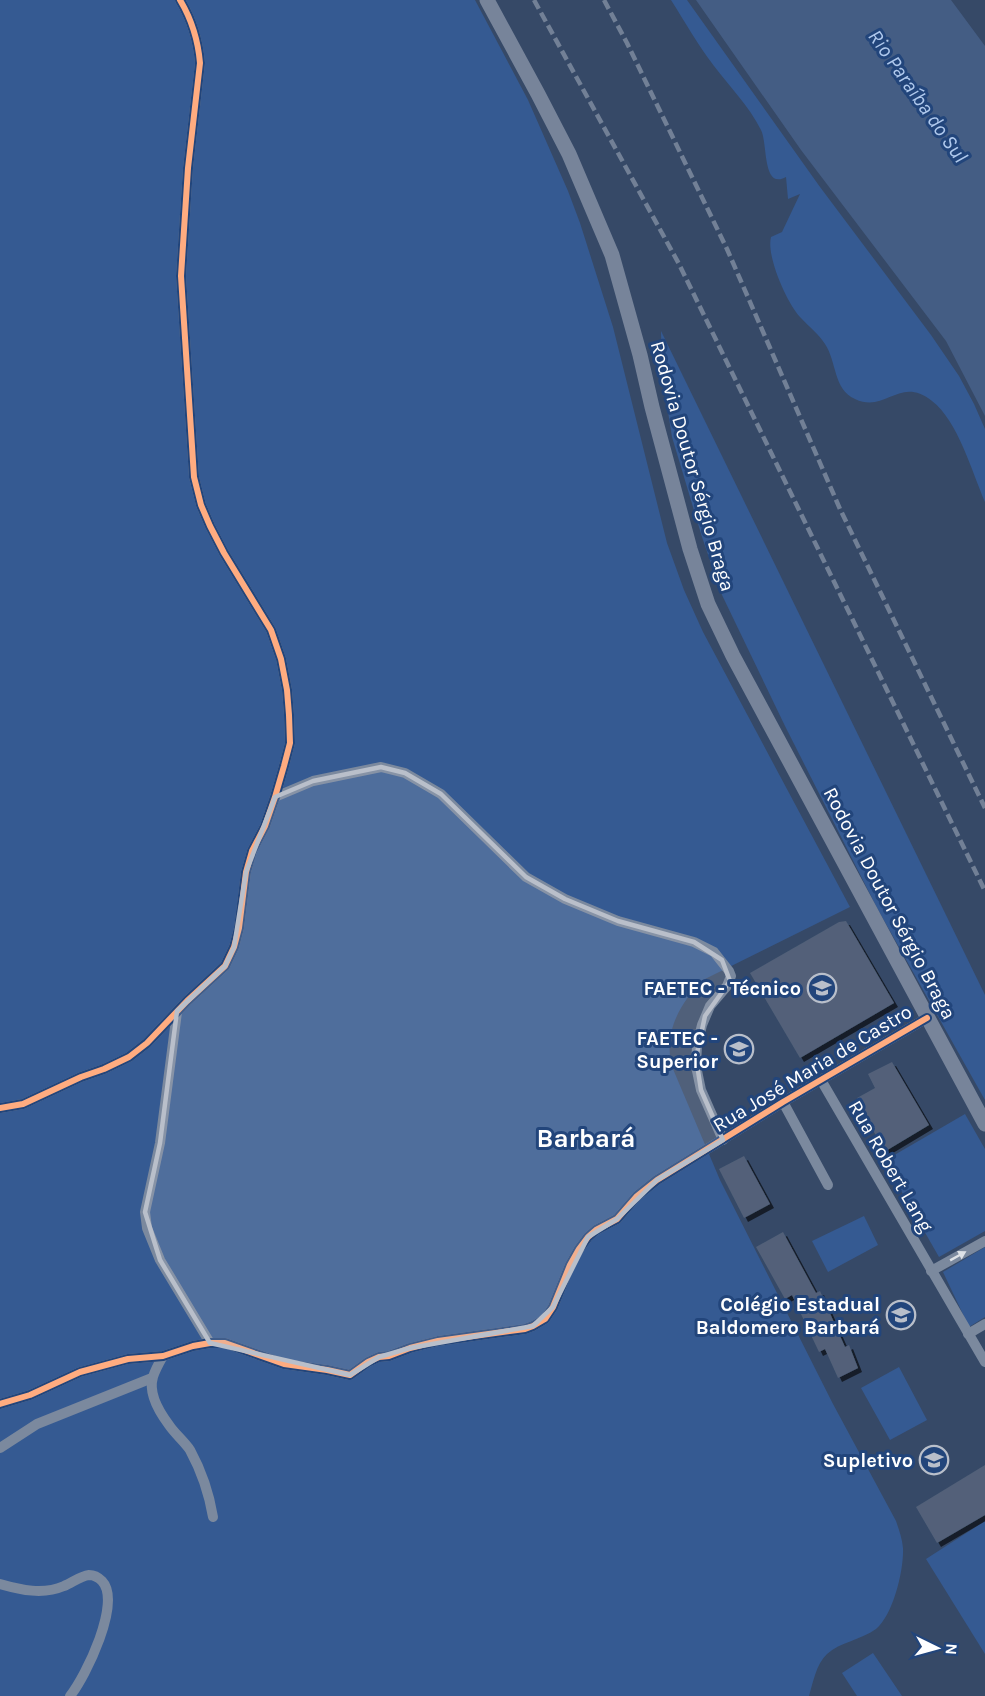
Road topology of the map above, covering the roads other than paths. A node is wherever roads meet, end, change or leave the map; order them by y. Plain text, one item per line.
1 (180, 0) edge
2 (487, 0) edge
3 (275, 797) junction
4 (177, 1011) junction
5 (927, 1018) junction
6 (821, 1080) junction
7 (783, 1101) junction
8 (0, 1108) edge
9 (985, 1124) edge
10 (723, 1140) junction
11 (828, 1185) dead end
12 (985, 1241) edge
13 (931, 1271) junction
14 (985, 1324) edge
15 (968, 1334) junction
16 (210, 1343) junction
17 (163, 1356) junction
18 (985, 1362) edge
19 (152, 1378) junction
20 (0, 1404) edge
21 (0, 1448) edge
22 (213, 1517) dead end
23 (0, 1584) edge
24 (70, 1696) edge

1 - 3 street
2 - 5 main road, Rodovia Doutor Sérgio Braga
3 - 4 street
3 - 10 street
4 - 8 street
4 - 16 street
5 - 6 street, Rua José Maria de Castro
5 - 9 main road, Rodovia Doutor Sérgio Braga
6 - 7 street, Rua José Maria de Castro
6 - 13 street, Rua Robert Lang
7 - 10 street, Rua José Maria de Castro
7 - 11 street
10 - 16 street, Rua José Maria de Castro
13 -> 12 street
13 - 15 street, Rua Robert Lang
14 - 15 street
15 - 18 street, Rua Robert Lang
16 - 17 street
17 - 19 street
17 - 20 street
19 - 21 street
19 - 22 street
23 - 24 street

